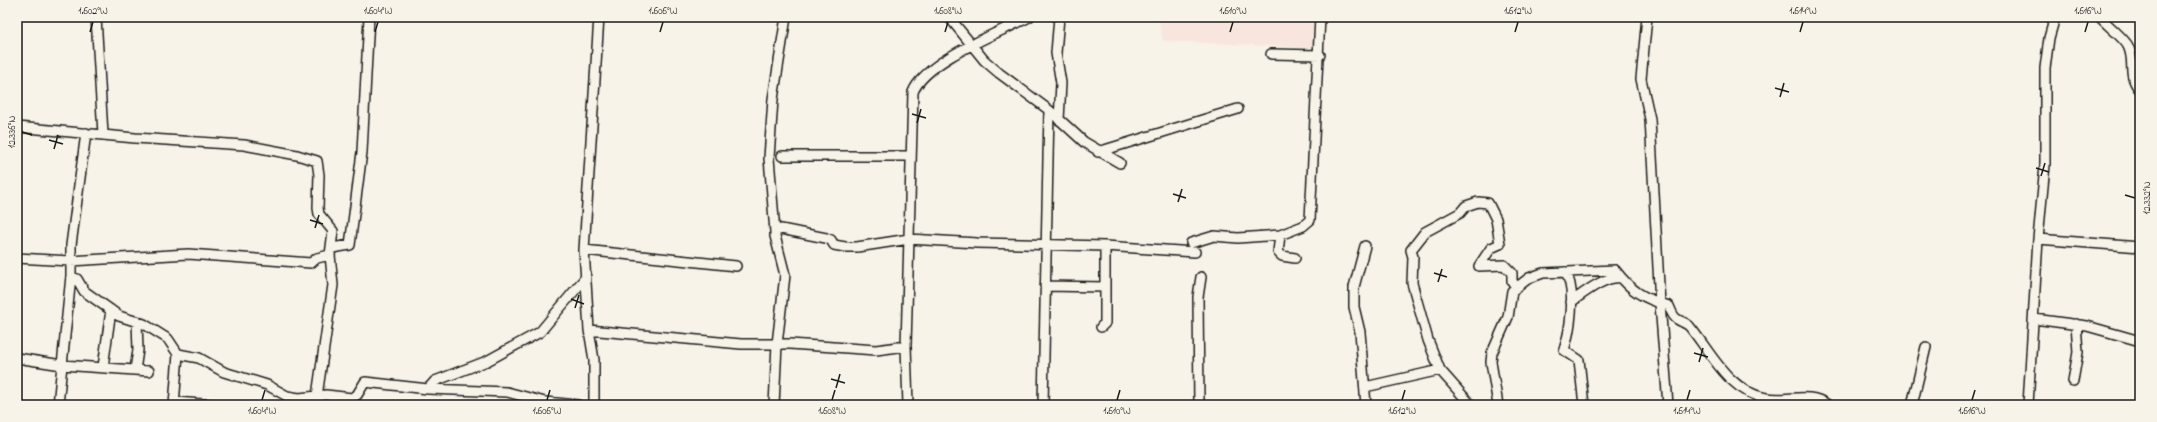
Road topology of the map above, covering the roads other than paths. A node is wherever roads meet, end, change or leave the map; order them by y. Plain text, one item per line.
1 (96, 17) edge
2 (369, 17) edge
3 (599, 17) edge
4 (786, 17) edge
5 (948, 17) edge
6 (1029, 17) edge
7 (1059, 17) edge
8 (1320, 17) edge
9 (1647, 17) edge
10 (2055, 17) edge
11 (2100, 17) edge
12 (971, 45) junction
13 (1271, 54) dead end
14 (1320, 55) junction
15 (2140, 90) edge
16 (1238, 108) dead end
17 (1049, 110) junction
18 (1059, 120) junction
19 (17, 127) edge
20 (86, 133) junction
21 (103, 134) junction
22 (1098, 152) junction
23 (782, 156) dead end
24 (911, 156) junction
25 (1120, 163) dead end
26 (775, 232) junction
27 (1280, 234) junction
28 (909, 239) junction
29 (2038, 239) junction
30 (1046, 245) junction
31 (1105, 246) junction
32 (1365, 246) dead end
33 (2140, 247) edge
34 (584, 250) junction
35 (331, 251) junction
36 (17, 258) edge
37 (1295, 258) dead end
38 (70, 261) junction
39 (736, 266) dead end
40 (1565, 272) junction
41 (71, 276) junction
42 (586, 277) junction
43 (1201, 277) dead end
44 (1621, 278) junction
45 (1045, 286) junction
46 (1105, 287) junction
47 (1516, 287) junction
48 (1571, 302) junction
49 (1660, 304) junction
50 (111, 310) junction
51 (2034, 319) junction
52 (137, 321) junction
53 (2076, 324) junction
54 (1101, 327) dead end
55 (589, 330) junction
56 (2140, 340) edge
57 (777, 344) junction
58 (906, 346) junction
59 (1926, 347) dead end
60 (178, 354) junction
61 (17, 358) edge
62 (62, 366) junction
63 (103, 367) junction
64 (135, 370) junction
65 (1440, 370) junction
66 (149, 371) dead end
67 (2073, 381) dead end
68 (1365, 388) junction
69 (428, 389) junction
70 (319, 401) edge
71 (174, 403) edge
72 (58, 405) edge
73 (217, 405) edge
74 (578, 405) edge
75 (594, 405) edge
76 (774, 405) edge
77 (908, 405) edge
78 (1043, 405) edge
79 (1199, 405) edge
80 (1366, 405) edge
81 (1471, 405) edge
82 (1498, 405) edge
83 (1584, 405) edge
84 (1668, 405) edge
85 (1828, 405) edge
86 (1912, 405) edge
87 (2028, 405) edge

1 - 21 street
2 - 35 street
3 - 34 street
4 - 26 street
5 - 12 street
6 - 12 street
7 - 18 street
8 - 14 street
9 - 49 street
10 - 29 street
11 - 15 street
12 - 17 street
12 - 24 street
13 - 14 street
14 - 27 street
16 - 22 street
17 - 18 street
17 - 30 street
18 - 22 street
19 - 20 street
20 - 21 street
20 - 38 street
21 - 35 street
22 - 25 street
23 - 24 street
24 - 28 street
26 - 28 street
26 - 57 street
27 - 31 street
27 - 37 street
28 - 30 street
28 - 58 street
29 - 33 street
29 - 51 street
30 - 31 street
30 - 45 street
31 - 46 street
32 - 68 street
34 - 39 street
34 - 42 street
35 - 38 street
35 - 70 street
36 - 38 street
38 - 41 street
40 - 44 street
40 - 47 street
40 - 48 street
41 - 50 street
41 - 62 street
42 - 55 street
42 - 69 street
43 - 79 street
44 - 48 street
44 - 49 street
45 - 46 street
45 - 78 street
46 - 54 street
47 - 65 street
47 - 82 street
48 - 83 street
49 - 84 street
49 - 85 street
50 - 52 street
50 - 63 street
51 - 53 street
51 - 87 street
52 - 60 street
52 - 64 street
53 - 56 street
53 - 67 street
55 - 57 street
55 - 75 street
57 - 58 street
57 - 76 street
58 - 77 street
59 - 86 street
60 - 70 street
60 - 71 street
61 - 62 street
62 - 63 street
62 - 72 street
63 - 64 street
64 - 66 street
65 - 68 street
65 - 81 street
68 - 80 street
69 - 70 street
69 - 74 street
71 - 73 street

